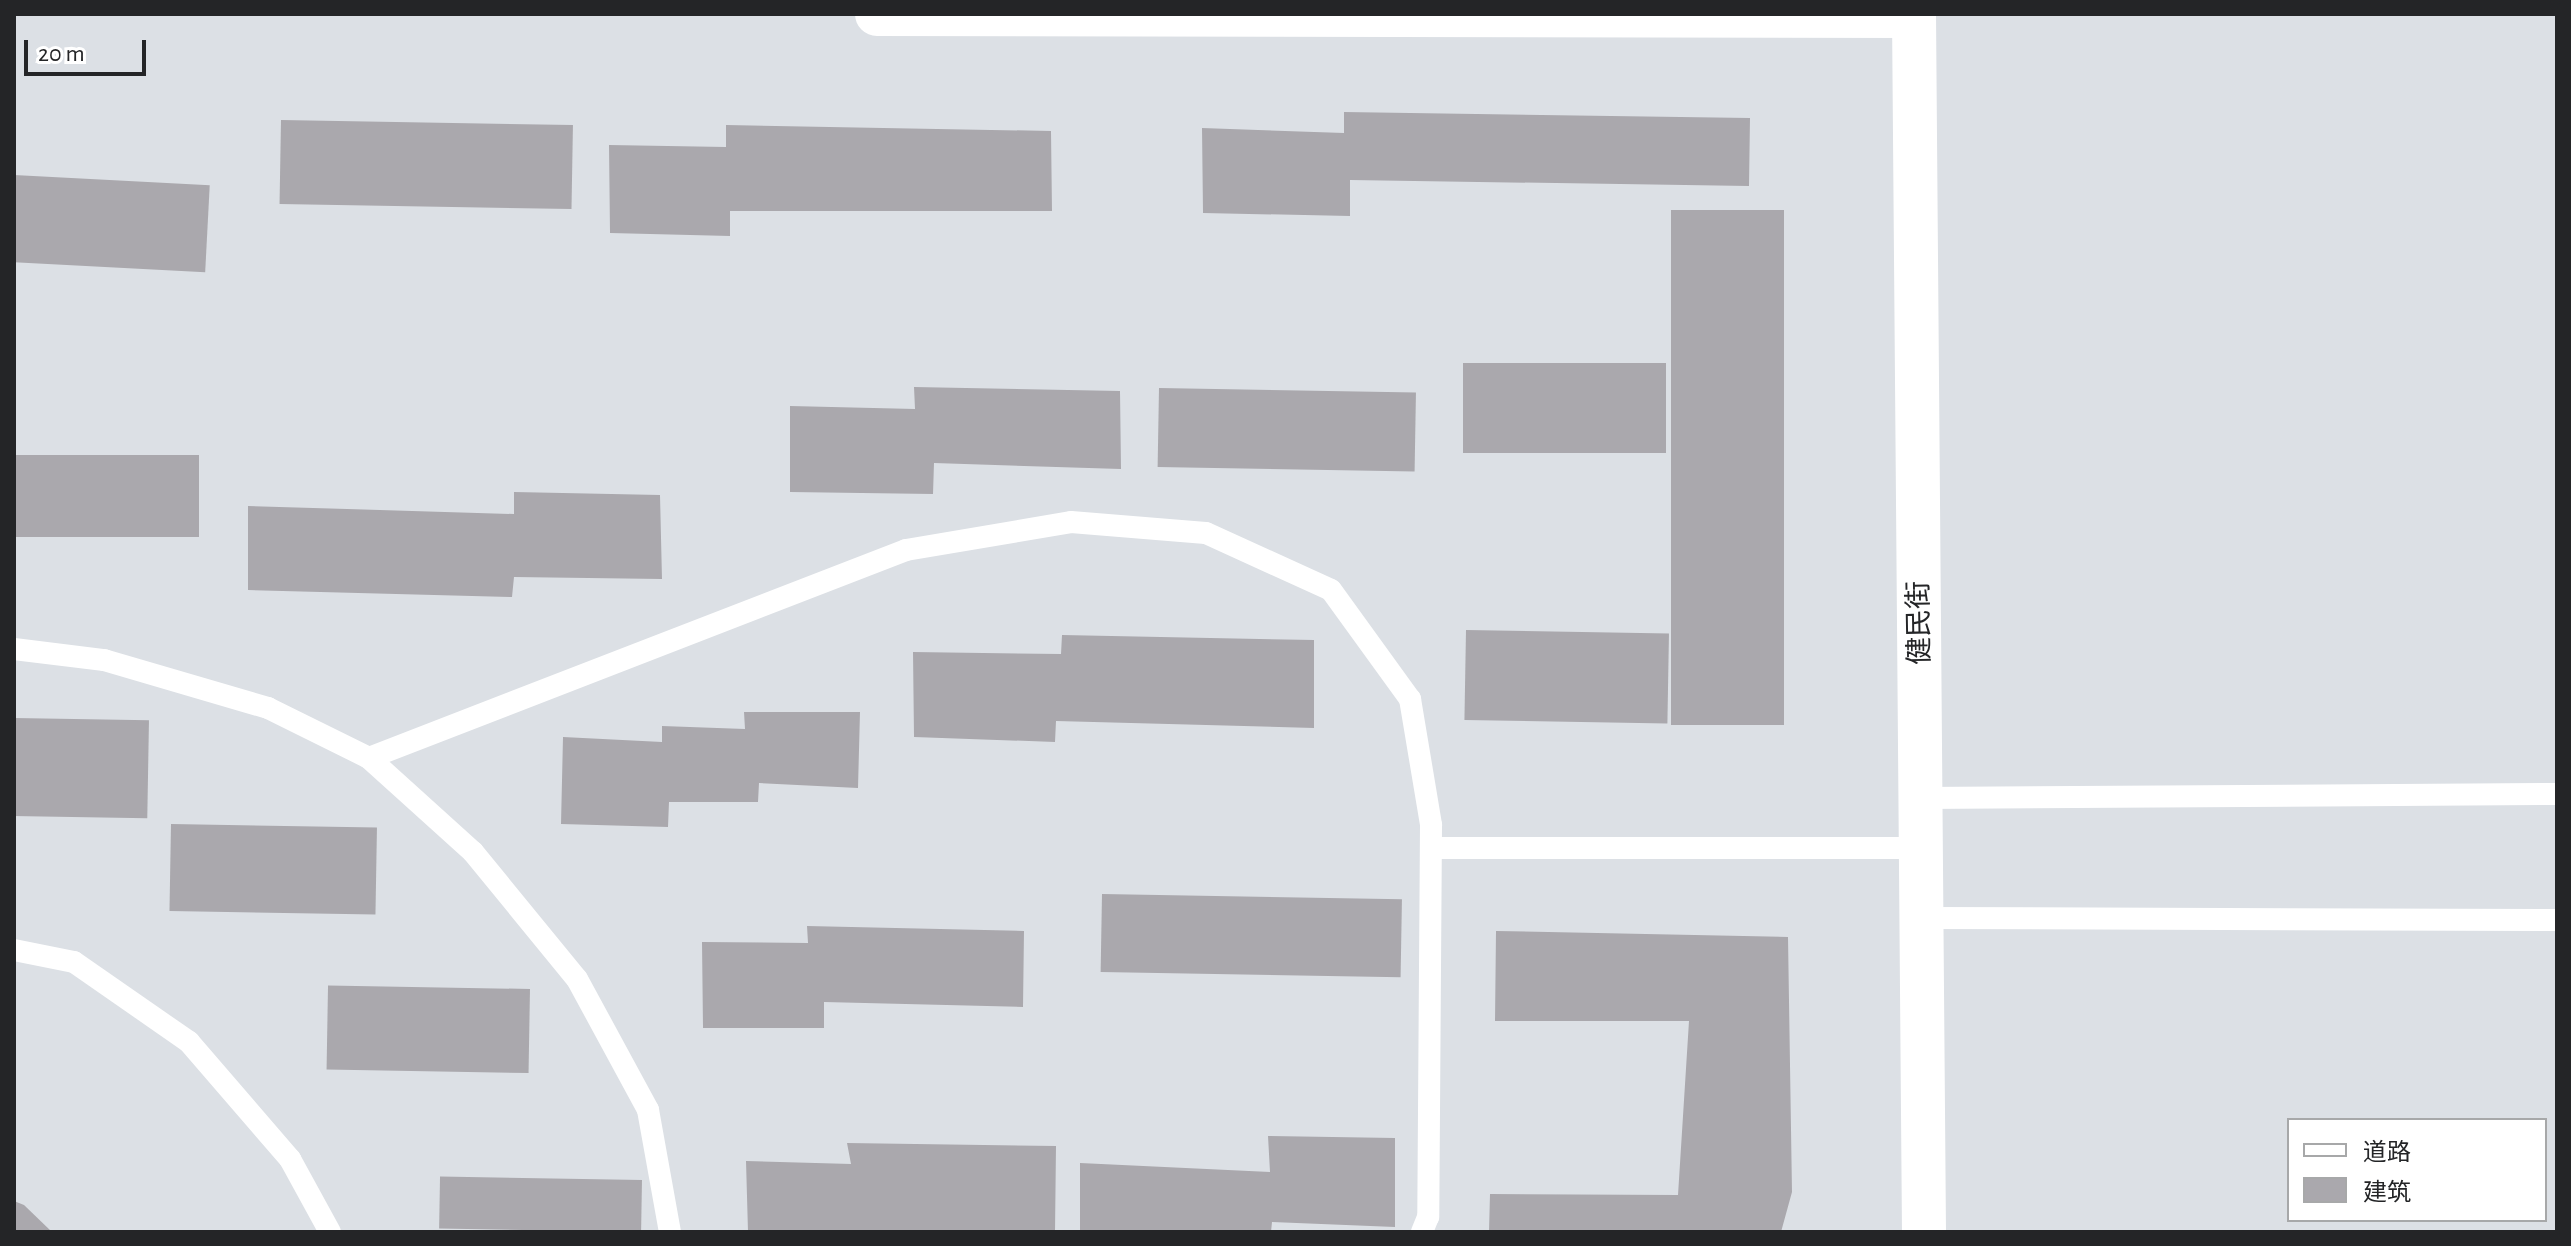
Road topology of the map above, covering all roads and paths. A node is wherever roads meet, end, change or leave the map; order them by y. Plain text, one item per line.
1 (877, 14) edge
2 (1914, 15) edge
3 (14, 649) edge
4 (369, 758) junction
5 (2557, 794) edge
6 (1922, 798) junction
7 (1431, 848) junction
8 (1923, 848) junction
9 (1924, 918) junction
10 (2557, 920) edge
11 (14, 950) edge
12 (330, 1232) edge
13 (670, 1232) edge
14 (1422, 1232) edge
15 (1924, 1232) edge

1 - 2 street
2 - 6 street, 健民街
3 - 4 lane
4 - 7 lane
4 - 13 lane
5 - 6 lane
6 - 8 street, 健民街
7 - 8 lane
7 - 14 lane
8 - 9 street, 健民街
9 - 10 lane
9 - 15 street, 健民街
11 - 12 lane

